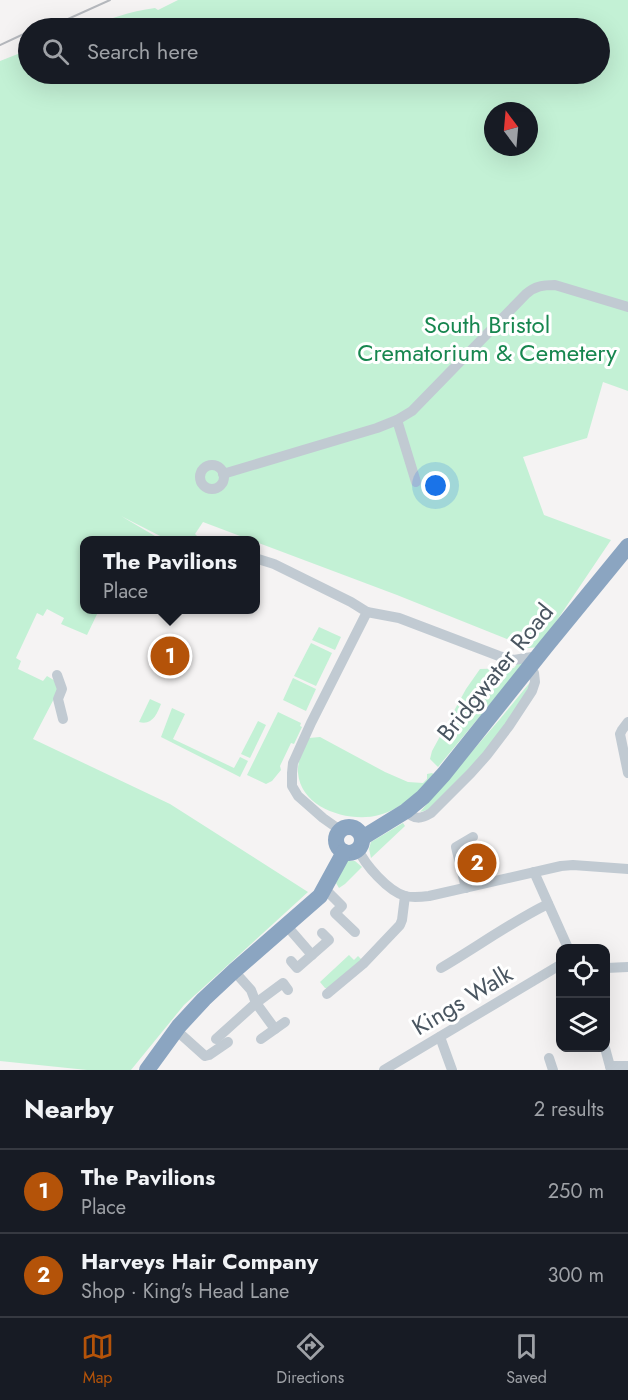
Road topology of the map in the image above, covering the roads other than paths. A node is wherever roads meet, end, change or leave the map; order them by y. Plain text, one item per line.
1 (628, 307) edge
2 (397, 420) junction
3 (224, 474) dead end
4 (416, 483) dead end
5 (628, 546) edge
6 (260, 560) edge
7 (368, 612) junction
8 (534, 662) junction
9 (57, 675) dead end
10 (63, 719) dead end
11 (628, 722) edge
12 (628, 773) edge
13 (473, 837) dead end
14 (350, 841) junction
15 (628, 869) edge
16 (534, 872) junction
17 (327, 885) junction
18 (465, 888) junction
19 (405, 896) junction
20 (548, 904) junction
21 (286, 926) junction
22 (355, 932) dead end
23 (322, 933) dead end
24 (566, 944) edge
25 (312, 955) junction
26 (291, 961) dead end
27 (628, 967) edge
28 (441, 968) dead end
29 (556, 968) edge
30 (610, 968) edge
31 (234, 971) junction
32 (288, 990) dead end
33 (326, 994) dead end
34 (256, 1003) junction
35 (285, 1022) dead end
36 (275, 1029) junction
37 (176, 1030) junction
38 (440, 1037) junction
39 (216, 1039) dead end
40 (261, 1040) dead end
41 (228, 1042) dead end
42 (606, 1052) edge
43 (549, 1058) dead end
44 (628, 1066) edge
45 (611, 1068) edge
46 (147, 1070) edge
47 (386, 1070) edge
48 (453, 1070) edge
49 (553, 1070) edge

1 - 2 street
2 - 3 street
2 - 4 street
5 - 8 highway, Bridgwater Road
6 - 7 street
7 - 8 street
7 - 14 street
8 - 14 highway, Bridgwater Road
9 - 10 street
11 - 12 street
13 - 18 street
14 - 17 highway, Bridgwater Road
14 - 19 street
15 - 16 street
16 - 18 street
16 - 20 street
17 - 21 highway, Bridgwater Road
17 - 22 street
18 - 19 street
19 - 33 street
20 - 24 street
20 - 28 street
21 - 25 street
21 - 31 highway, Bridgwater Road
23 - 25 street
25 - 26 street
27 - 30 street
29 - 38 street, Kings Walk
31 - 34 street
31 - 37 highway, Bridgwater Road
32 - 34 street
34 - 36 street
34 - 39 street
35 - 36 street
36 - 40 street
37 - 41 street
37 - 46 highway, Bridgwater Road
38 - 47 street, Kings Walk
38 - 48 street
42 - 45 street
43 - 49 street
44 - 45 street

